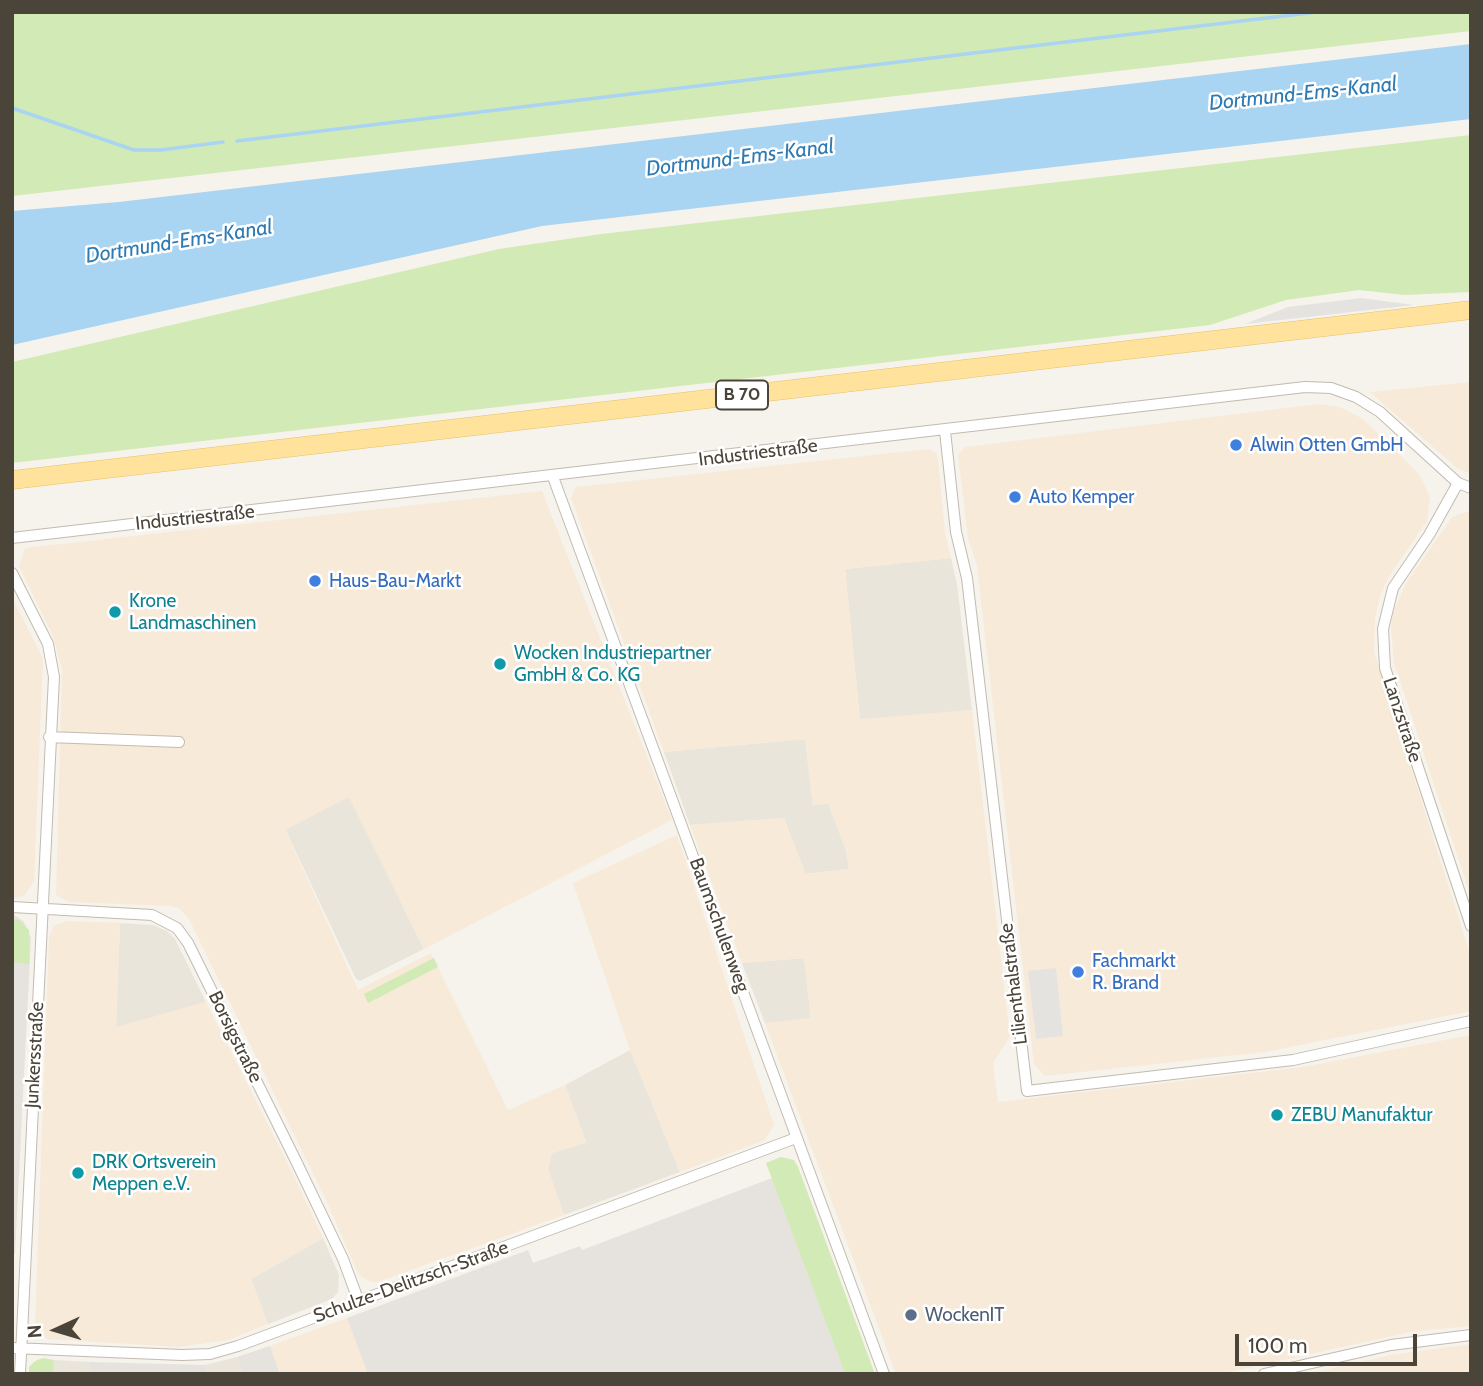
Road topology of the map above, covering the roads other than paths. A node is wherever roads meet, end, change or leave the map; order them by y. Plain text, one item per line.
1 (1471, 310) edge
2 (944, 431) junction
3 (553, 477) junction
4 (12, 480) edge
5 (1458, 483) junction
6 (1471, 488) edge
7 (12, 538) edge
8 (12, 573) edge
9 (49, 737) junction
10 (180, 742) dead end
11 (12, 907) edge
12 (43, 909) junction
13 (1471, 926) edge
14 (1471, 1021) edge
15 (796, 1138) junction
16 (359, 1302) junction
17 (1471, 1335) edge
18 (17, 1348) edge
19 (20, 1374) edge
20 (884, 1374) edge
21 (1264, 1374) edge

1 - 4 main road, B 70
2 - 3 street, Industriestraße
2 - 5 street, Industriestraße
2 - 14 street, Lilienthalstraße
3 - 7 street, Industriestraße
3 - 15 street, Baumschulenweg
5 - 6 street, Industriestraße
5 - 13 street, Lanzstraße
8 - 9 street, Junkersstraße
9 - 10 street
9 - 12 street, Junkersstraße
11 - 12 street, Borsigstraße
12 - 16 street, Borsigstraße
12 - 18 street, Junkersstraße
15 - 16 street, Schulze-Delitzsch-Straße
15 - 20 street, Baumschulenweg
16 - 18 street, Schulze-Delitzsch-Straße
17 - 21 street
18 - 19 street, Junkersstraße

